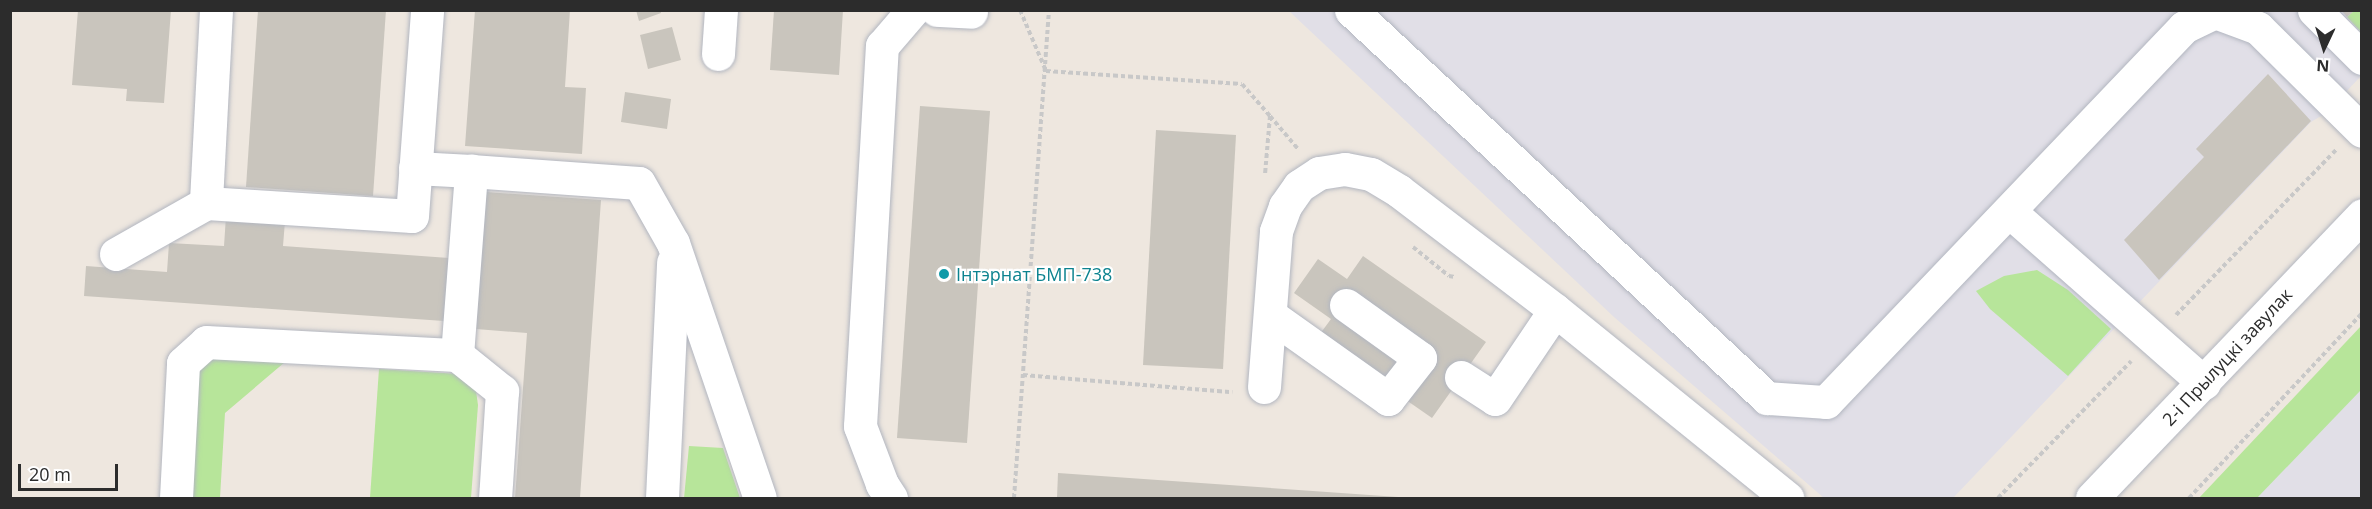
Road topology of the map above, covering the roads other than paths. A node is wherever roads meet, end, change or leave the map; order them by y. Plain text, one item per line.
1 (216, 10) edge
2 (427, 10) edge
3 (721, 10) edge
4 (913, 10) edge
5 (937, 10) edge
6 (2314, 10) edge
7 (971, 12) dead end
8 (1355, 12) edge
9 (718, 54) dead end
10 (2361, 58) edge
11 (2360, 130) edge
12 (415, 168) junction
13 (471, 171) junction
14 (206, 203) junction
15 (2009, 211) junction
16 (2361, 214) edge
17 (673, 243) junction
18 (116, 255) dead end
19 (1346, 305) dead end
20 (1555, 310) junction
21 (1269, 315) junction
22 (457, 355) junction
23 (1461, 377) dead end
24 (2204, 383) junction
25 (1250, 389) road end
26 (176, 498) edge
27 (495, 498) edge
28 (662, 498) edge
29 (760, 498) edge
30 (891, 498) edge
31 (1787, 498) edge
32 (2091, 498) edge

1 - 14 street
2 - 12 street
3 - 9 street
4 - 30 street
5 - 7 street
6 - 10 street
8 - 15 street
11 - 15 street
12 - 13 street
12 - 14 street
13 - 17 street
13 - 22 street
14 - 18 street
15 - 24 street
16 - 24 street, 2-і Прылуцкі завулак
17 - 28 street
17 - 29 street
19 - 21 street
20 - 21 street
20 - 23 street
20 - 31 street
21 - 25 street
22 - 26 street
22 - 27 street
24 - 32 street, 2-і Прылуцкі завулак

